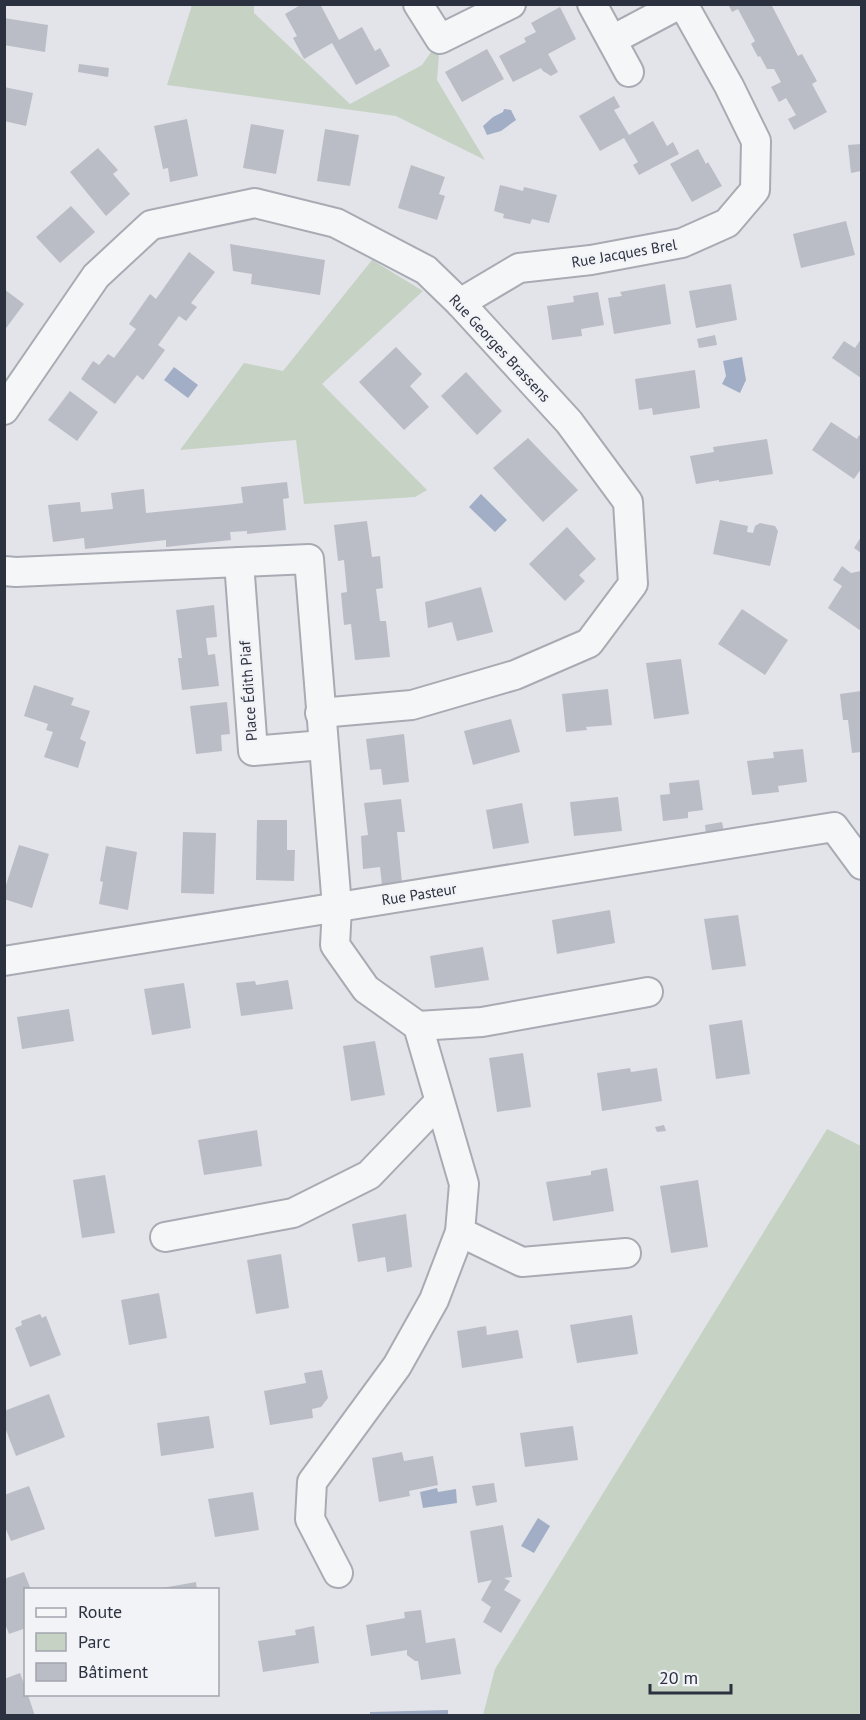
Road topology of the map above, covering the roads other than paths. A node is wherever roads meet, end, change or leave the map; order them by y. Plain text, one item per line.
1 (418, 4) edge
2 (511, 4) edge
3 (592, 4) edge
4 (682, 4) edge
5 (612, 40) junction
6 (629, 72) dead end
7 (460, 303) junction
8 (4, 410) edge
9 (239, 562) junction
10 (8, 566) edge
11 (320, 713) junction
12 (323, 745) junction
13 (861, 865) edge
14 (337, 907) junction
15 (4, 961) edge
16 (648, 992) dead end
17 (418, 1026) junction
18 (439, 1102) junction
19 (460, 1232) junction
20 (165, 1237) dead end
21 (626, 1253) dead end
22 (338, 1573) dead end

1 - 2 street
3 - 5 street
4 - 5 street
4 - 7 street, Rue Jacques Brel
5 - 6 street
7 - 8 street, Rue Georges Brassens
7 - 11 street, Rue Georges Brassens
9 - 10 street
9 - 11 street
9 - 12 street, Place Édith Piaf
11 - 12 street
12 - 14 street
13 - 14 street, Rue Pasteur
14 - 15 street, Rue Pasteur
14 - 17 street
16 - 17 street
17 - 18 street
18 - 19 street
18 - 20 street
19 - 21 street
19 - 22 street

